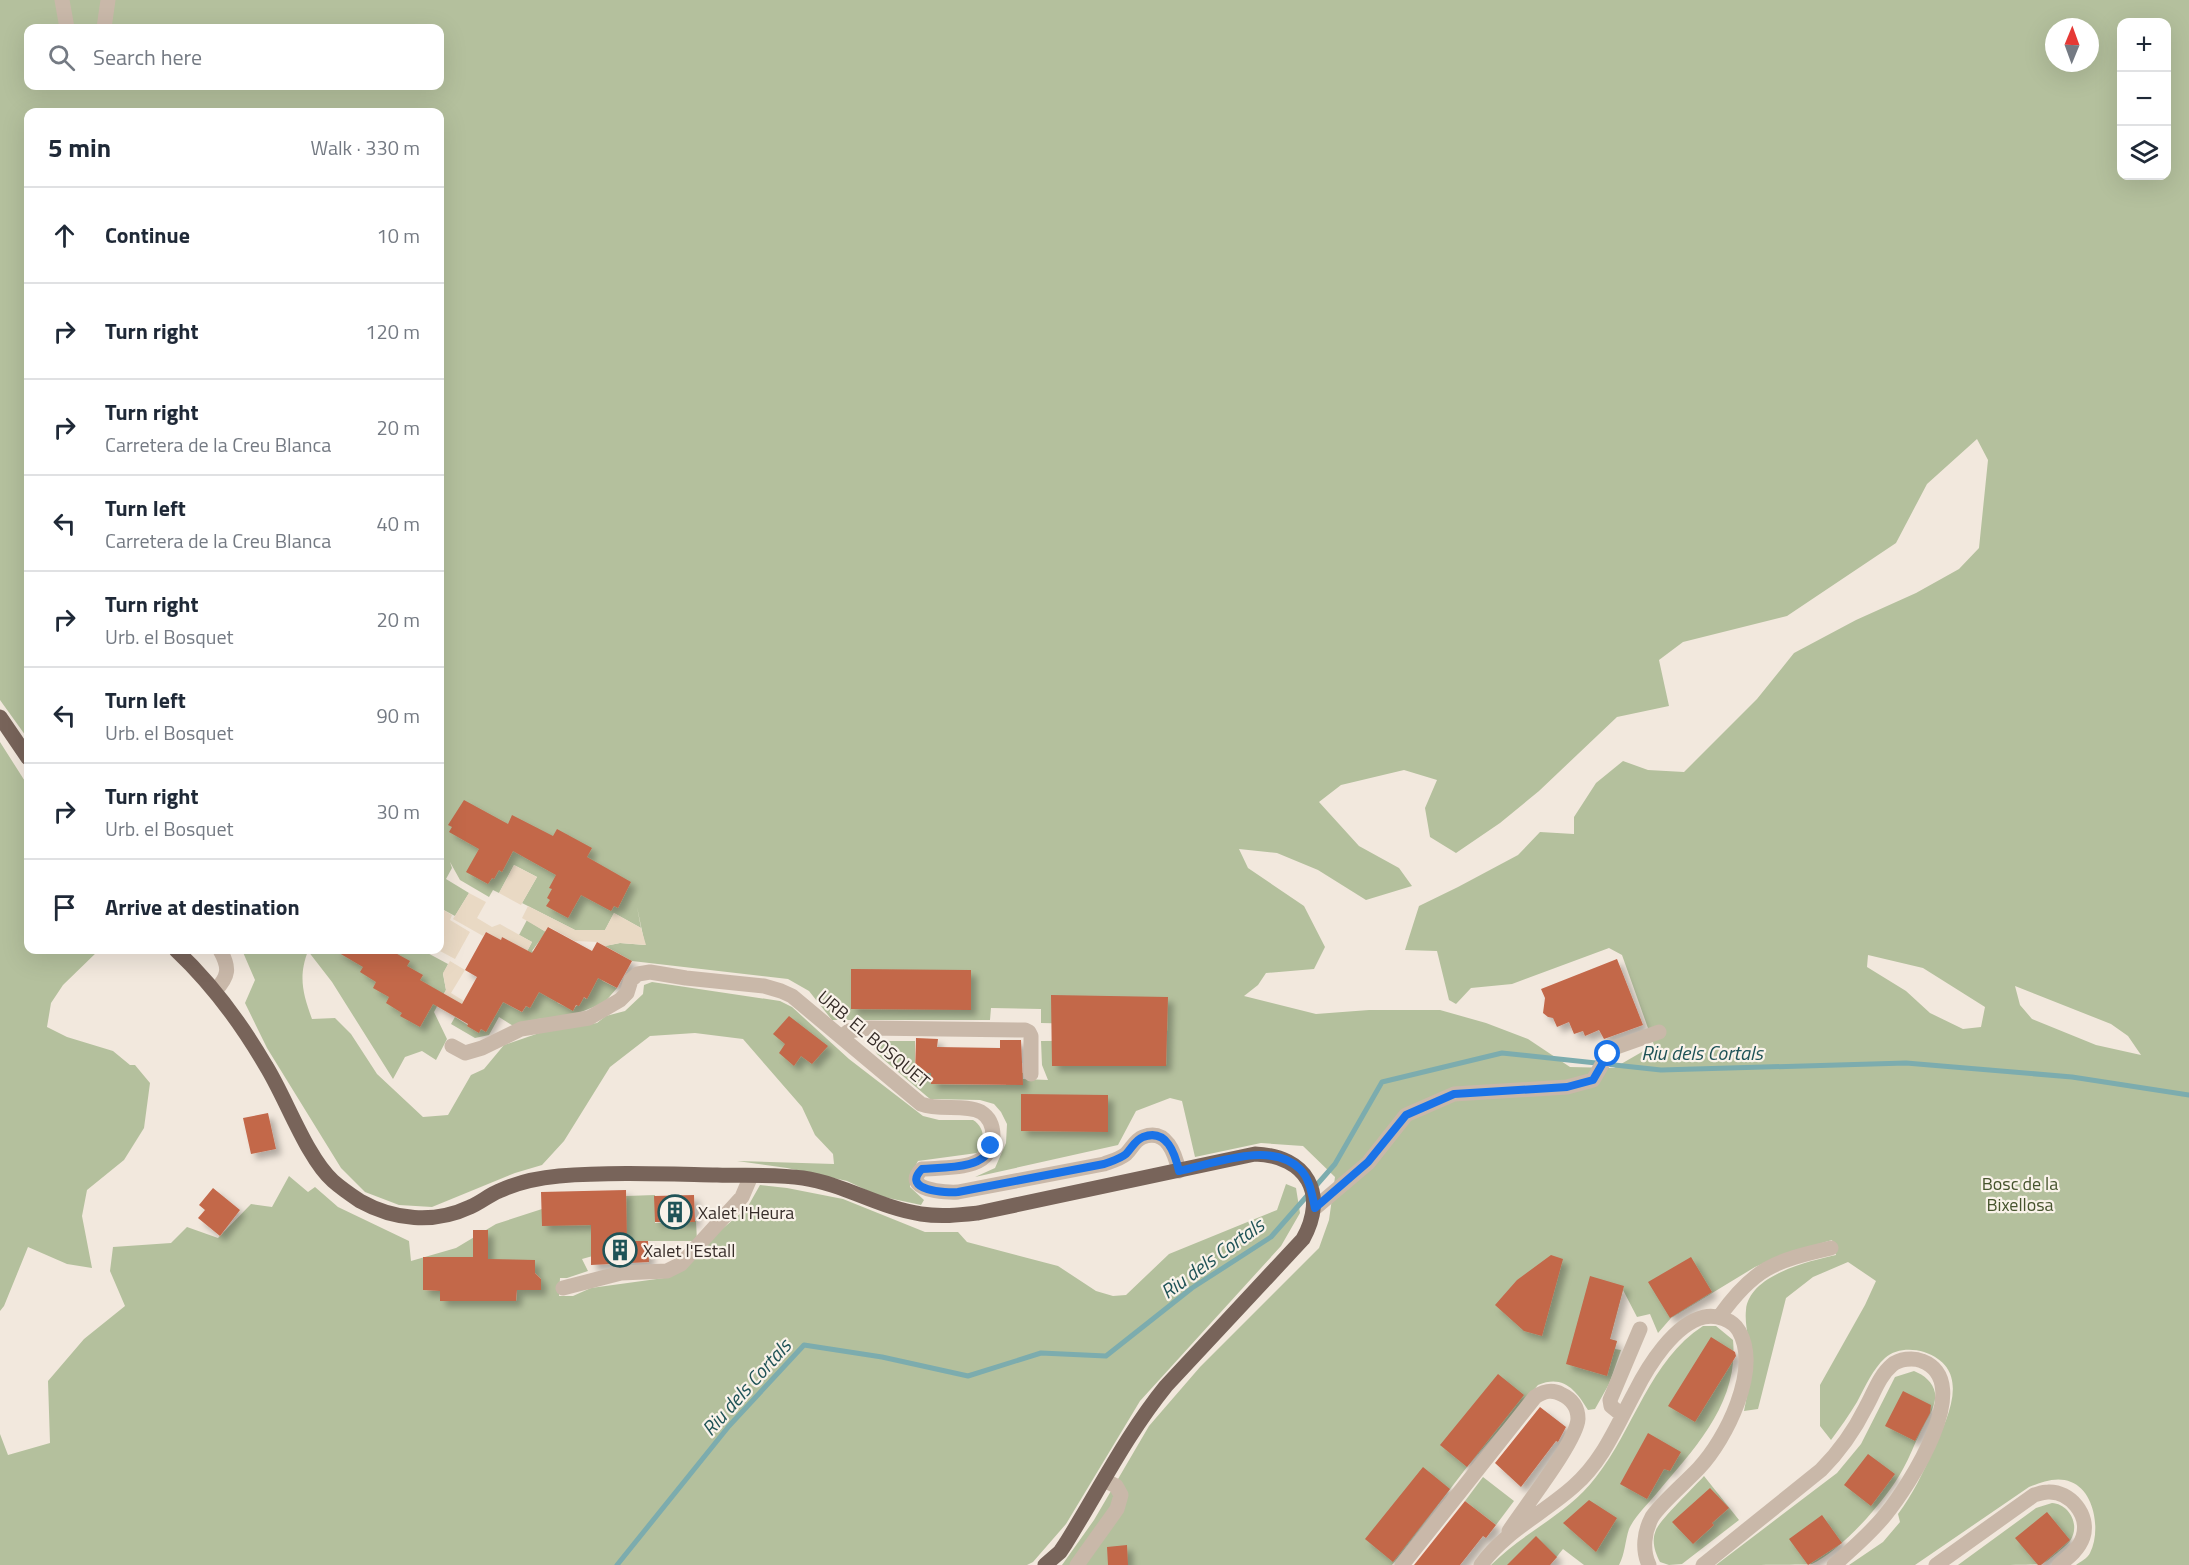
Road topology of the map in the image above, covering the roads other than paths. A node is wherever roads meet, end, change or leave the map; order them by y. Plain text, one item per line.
1 (62, 0) edge
2 (108, 0) edge
3 (66, 24) edge
4 (105, 24) edge
5 (0, 717) edge
6 (24, 752) edge
7 (180, 954) edge
8 (220, 954) edge
9 (215, 991) junction
10 (1659, 1032) dead end
11 (840, 1037) junction
12 (452, 1046) dead end
13 (1031, 1074) dead end
14 (1179, 1171) junction
15 (752, 1176) junction
16 (1315, 1208) junction
17 (1831, 1248) dead end
18 (563, 1288) dead end
19 (1719, 1317) junction
20 (1640, 1329) dead end
21 (1623, 1415) junction
22 (1104, 1480) junction
23 (1503, 1541) junction
24 (1645, 1563) edge
25 (1045, 1565) edge
26 (1077, 1565) edge
27 (1402, 1565) edge
28 (1481, 1565) edge
29 (1702, 1565) edge
30 (1834, 1565) edge
31 (1936, 1565) edge
32 (2059, 1565) edge

1 - 3 street
2 - 4 street
5 - 6 main road
7 - 9 main road
8 - 9 street
9 - 15 main road
10 - 16 street
11 - 12 street, URB. EL BOSQUET
11 - 13 street
11 - 14 street, URB. EL BOSQUET
14 - 15 main road
14 - 16 main road
15 - 18 street
16 - 22 main road
17 - 19 street
19 - 21 street
19 - 24 street
20 - 21 street
21 - 23 street
22 - 25 main road
22 - 26 street
23 - 27 street
23 - 28 street
29 - 30 street
31 - 32 street

